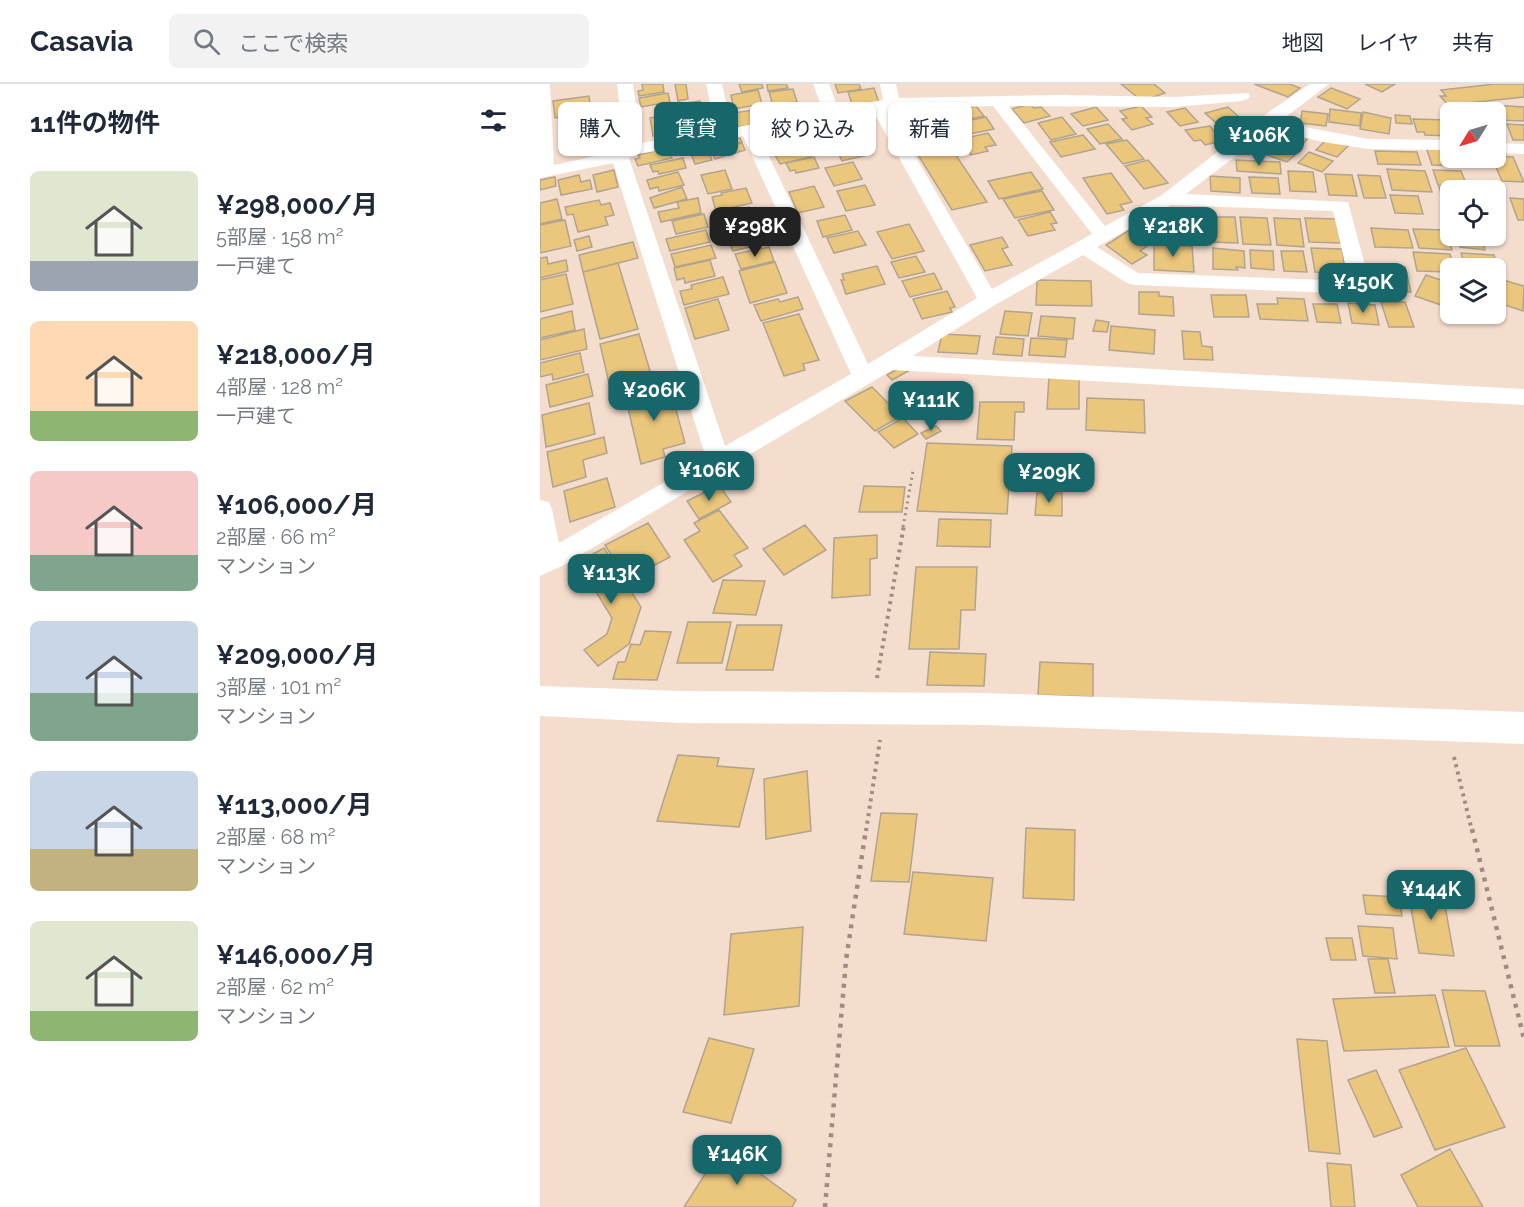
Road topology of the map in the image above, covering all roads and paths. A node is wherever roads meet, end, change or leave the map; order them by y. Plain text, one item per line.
1 (542, 84) edge
2 (625, 84) edge
3 (714, 84) edge
4 (821, 84) edge
5 (888, 84) edge
6 (1227, 84) edge
7 (1321, 84) edge
8 (1242, 96) junction
9 (625, 102) edge
10 (718, 102) edge
11 (828, 102) edge
12 (997, 102) junction
13 (886, 105) junction
14 (876, 107) edge
15 (1271, 120) junction
16 (748, 131) joint
17 (738, 132) edge
18 (1440, 145) edge
19 (1506, 149) edge
20 (1523, 151) edge
21 (613, 156) edge
22 (627, 156) edge
23 (542, 172) edge
24 (1168, 199) junction
25 (1103, 236) junction
26 (1083, 246) junction
27 (988, 300) junction
28 (888, 362) junction
29 (863, 375) junction
30 (1524, 397) edge
31 (719, 462) junction
32 (913, 471) dead end
33 (540, 509) edge
34 (545, 556) edge
35 (540, 701) edge
36 (879, 708) junction
37 (1446, 725) junction
38 (1524, 728) edge
39 (1524, 1039) edge
40 (825, 1207) edge

1 - 23 street
2 - 9 street
3 - 10 street
4 - 11 street
5 - 13 street
6 - 8 street
7 - 15 street
8 - 12 street
8 - 15 street
12 - 13 street
12 - 25 street
13 - 14 street
13 - 27 street
15 - 18 street
15 - 24 street
16 - 17 street
16 - 29 street
19 - 20 street
21 - 23 street
22 - 31 street
24 - 25 street
24 - 26 street
25 - 26 street
26 - 27 street
27 - 28 street
28 - 29 street
28 - 30 street
29 - 31 street
31 - 34 street
32 - 36 path
33 - 34 street
35 - 36 street
36 - 37 street
36 - 40 path
37 - 38 street
37 - 39 path

